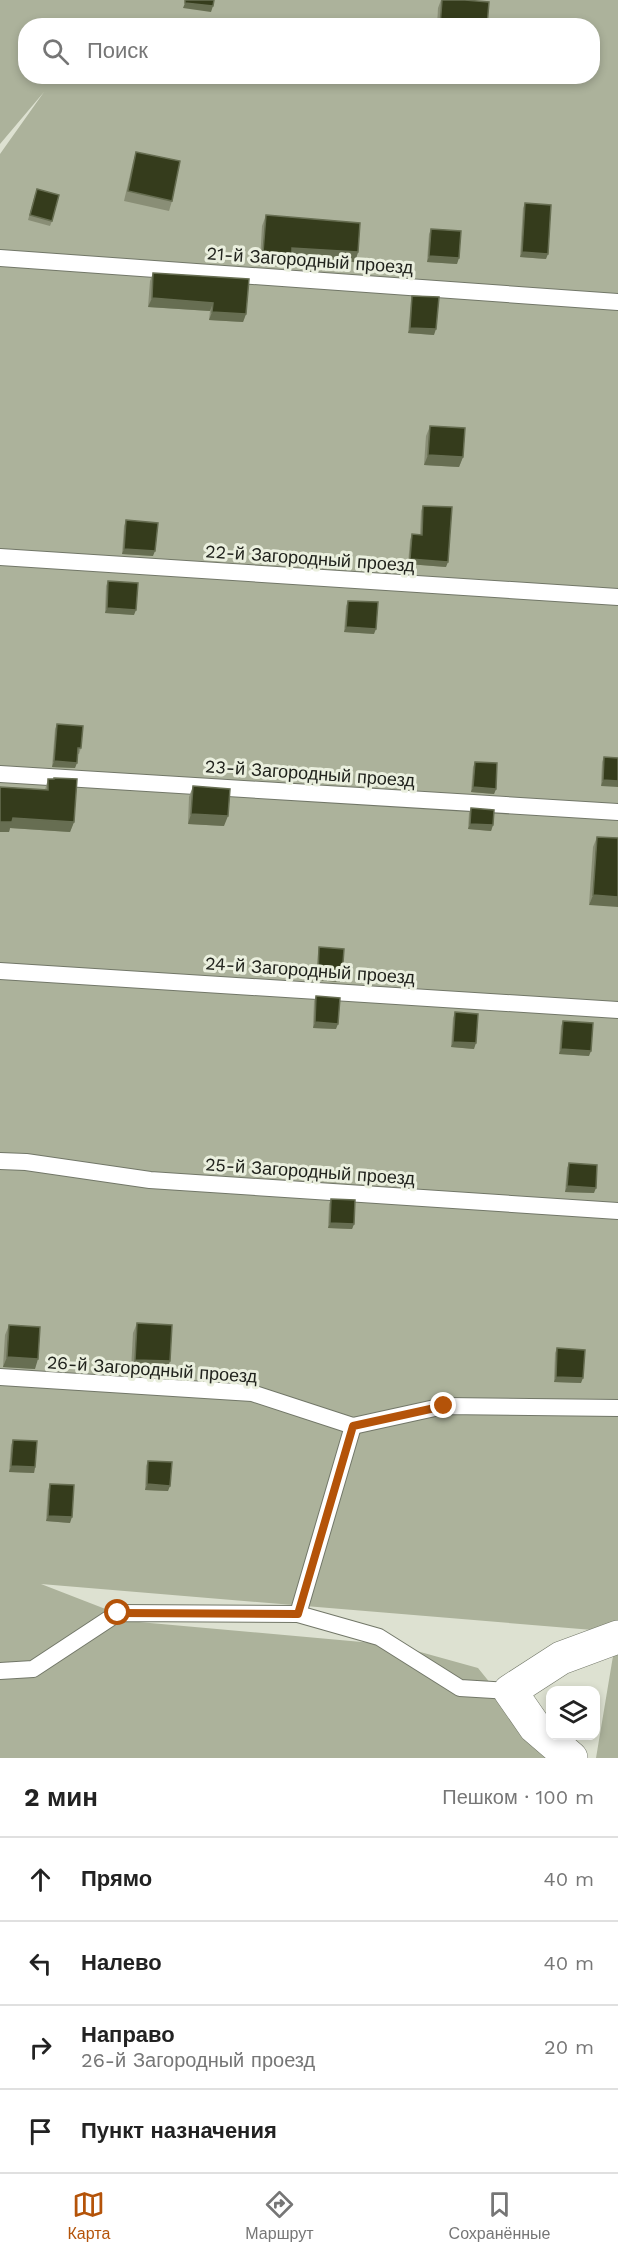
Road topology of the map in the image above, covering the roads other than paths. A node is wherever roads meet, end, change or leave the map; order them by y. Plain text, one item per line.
1 (0, 258) edge
2 (618, 302) edge
3 (0, 557) edge
4 (618, 597) edge
5 (0, 774) edge
6 (618, 812) edge
7 (0, 971) edge
8 (618, 1010) edge
9 (0, 1161) edge
10 (618, 1211) edge
11 (0, 1377) edge
12 (618, 1408) edge
13 (353, 1426) junction
14 (298, 1614) junction
15 (618, 1637) edge
16 (0, 1671) edge
17 (510, 1691) junction
18 (571, 1758) edge

1 - 2 lane, 21-й Загородный проезд
3 - 4 lane, 22-й Загородный проезд
5 - 6 lane, 23-й Загородный проезд
7 - 8 lane, 24-й Загородный проезд
9 - 10 lane, 25-й Загородный проезд
11 - 13 lane, 26-й Загородный проезд
12 - 13 lane
13 - 14 lane
14 - 16 lane
14 - 17 lane
15 - 17 street
17 - 18 street

